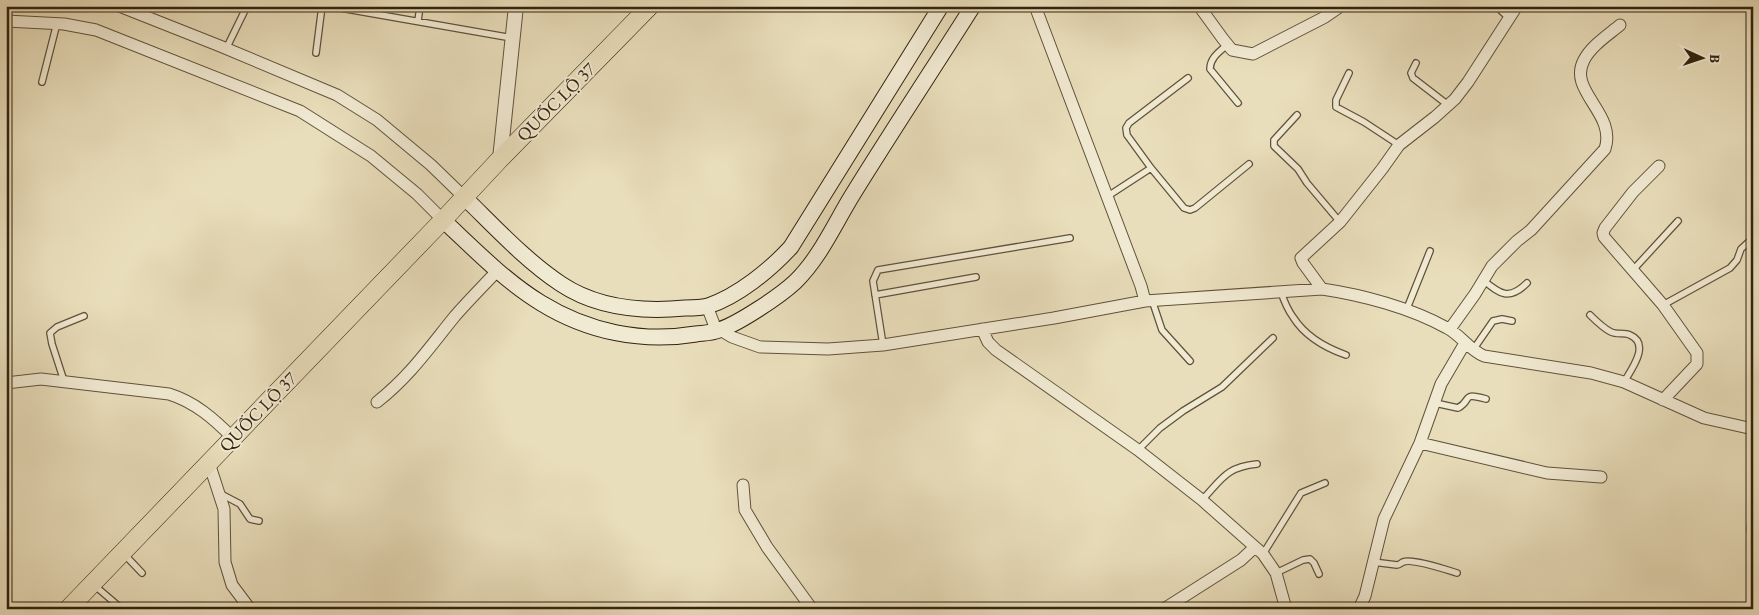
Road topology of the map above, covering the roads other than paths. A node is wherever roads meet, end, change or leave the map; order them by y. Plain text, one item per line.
1 (119, 6) edge
2 (247, 6) edge
3 (322, 6) edge
4 (329, 6) edge
5 (420, 6) edge
6 (516, 6) edge
7 (650, 6) edge
8 (941, 6) edge
9 (973, 6) edge
10 (1034, 6) edge
11 (1199, 6) edge
12 (1341, 6) edge
13 (1496, 6) edge
14 (1517, 6) edge
15 (369, 10) edge
16 (1509, 18) junction
17 (6, 21) edge
18 (418, 21) junction
19 (57, 23) junction
20 (1620, 25) dead end
21 (512, 38) junction
22 (1227, 45) junction
23 (226, 49) junction
24 (316, 53) dead end
25 (1416, 63) dead end
26 (1349, 73) dead end
27 (1188, 78) dead end
28 (42, 82) dead end
29 (1238, 103) dead end
30 (1448, 106) junction
31 (1297, 115) dead end
32 (1399, 145) junction
33 (500, 159) junction
34 (1250, 164) dead end
35 (1659, 166) dead end
36 (1151, 168) junction
37 (1108, 196) junction
38 (463, 198) junction
39 (446, 218) junction
40 (1678, 221) dead end
41 (1340, 222) junction
42 (1070, 238) dead end
43 (1753, 238) edge
44 (1430, 251) dead end
45 (498, 270) junction
46 (1633, 270) junction
47 (976, 276) dead end
48 (1483, 280) junction
49 (1527, 283) dead end
50 (1322, 289) junction
51 (1281, 292) junction
52 (875, 294) junction
53 (1148, 300) junction
54 (1662, 305) junction
55 (707, 308) junction
56 (1406, 310) junction
57 (1590, 315) dead end
58 (84, 316) dead end
59 (1512, 321) dead end
60 (716, 327) junction
61 (982, 329) junction
62 (1450, 329) junction
63 (1274, 338) dead end
64 (883, 345) junction
65 (1469, 346) junction
66 (1346, 355) dead end
67 (1190, 361) dead end
68 (64, 381) junction
69 (1624, 382) junction
70 (6, 383) edge
71 (1486, 400) dead end
72 (1663, 400) junction
73 (377, 402) dead end
74 (1435, 403) junction
75 (1753, 429) edge
76 (233, 438) junction
77 (1420, 443) junction
78 (1138, 450) junction
79 (209, 464) junction
80 (1257, 464) dead end
81 (1601, 477) dead end
82 (1325, 484) dead end
83 (743, 485) dead end
84 (220, 493) junction
85 (1202, 500) junction
86 (259, 521) dead end
87 (1753, 525) edge
88 (1753, 532) edge
89 (1259, 550) junction
90 (123, 552) junction
91 (1374, 562) junction
92 (142, 573) dead end
93 (1276, 573) junction
94 (1457, 573) dead end
95 (1320, 574) dead end
96 (92, 584) junction
97 (70, 608) edge
98 (122, 609) edge
99 (250, 609) edge
100 (812, 609) edge
101 (1164, 609) edge
102 (1286, 609) edge
103 (1358, 609) edge

1 - 23 street
2 - 23 lane
3 - 24 lane
4 - 15 lane
5 - 18 lane
6 - 21 street
7 - 33 highway, QUỐC LỘ 37
8 - 55 main road
9 - 60 main road
10 - 37 street
11 - 22 street
12 - 22 street
13 - 16 lane
14 - 16 street
15 - 18 lane
16 - 30 street
17 - 19 street
18 - 21 lane
19 - 28 lane
19 - 39 street
20 - 48 street
21 - 33 street
22 - 29 lane
23 - 38 street
25 - 30 lane
26 - 32 lane
27 - 36 lane
30 - 32 street
31 - 41 lane
32 - 41 street
33 - 38 highway, QUỐC LỘ 37
34 - 36 lane
35 - 46 street
36 - 37 lane
37 - 53 street
38 - 39 highway, QUỐC LỘ 37
38 - 55 main road
39 - 45 main road
39 - 76 highway, QUỐC LỘ 37
40 - 46 lane
41 - 50 street
42 - 52 lane
43 - 54 lane
44 - 56 lane
45 - 60 main road
45 - 73 street
46 - 54 street
47 - 52 lane
48 - 49 lane
48 - 62 street
50 - 51 street
50 - 56 street
51 - 53 street
51 - 66 lane
52 - 64 lane
53 - 61 street
53 - 67 lane
54 - 72 street
55 - 60 street
56 - 62 street
57 - 69 lane
58 - 68 lane
59 - 65 lane
60 - 64 street
61 - 64 street
61 - 78 street
62 - 65 street
63 - 78 lane
65 - 69 street
65 - 74 street
68 - 70 street
68 - 76 street
69 - 72 street
71 - 74 lane
72 - 75 street
74 - 77 street
76 - 79 highway, QUỐC LỘ 37
77 - 81 street
77 - 91 street
78 - 85 street
79 - 84 street
79 - 90 highway, QUỐC LỘ 37
80 - 85 lane
82 - 89 lane
83 - 100 street
84 - 86 lane
84 - 99 street
85 - 89 street
87 - 88 street
89 - 93 street
89 - 101 street
90 - 92 lane
90 - 96 highway, QUỐC LỘ 37
91 - 94 lane
91 - 103 street
93 - 95 lane
93 - 102 street
96 - 97 highway, QUỐC LỘ 37
96 - 98 lane

